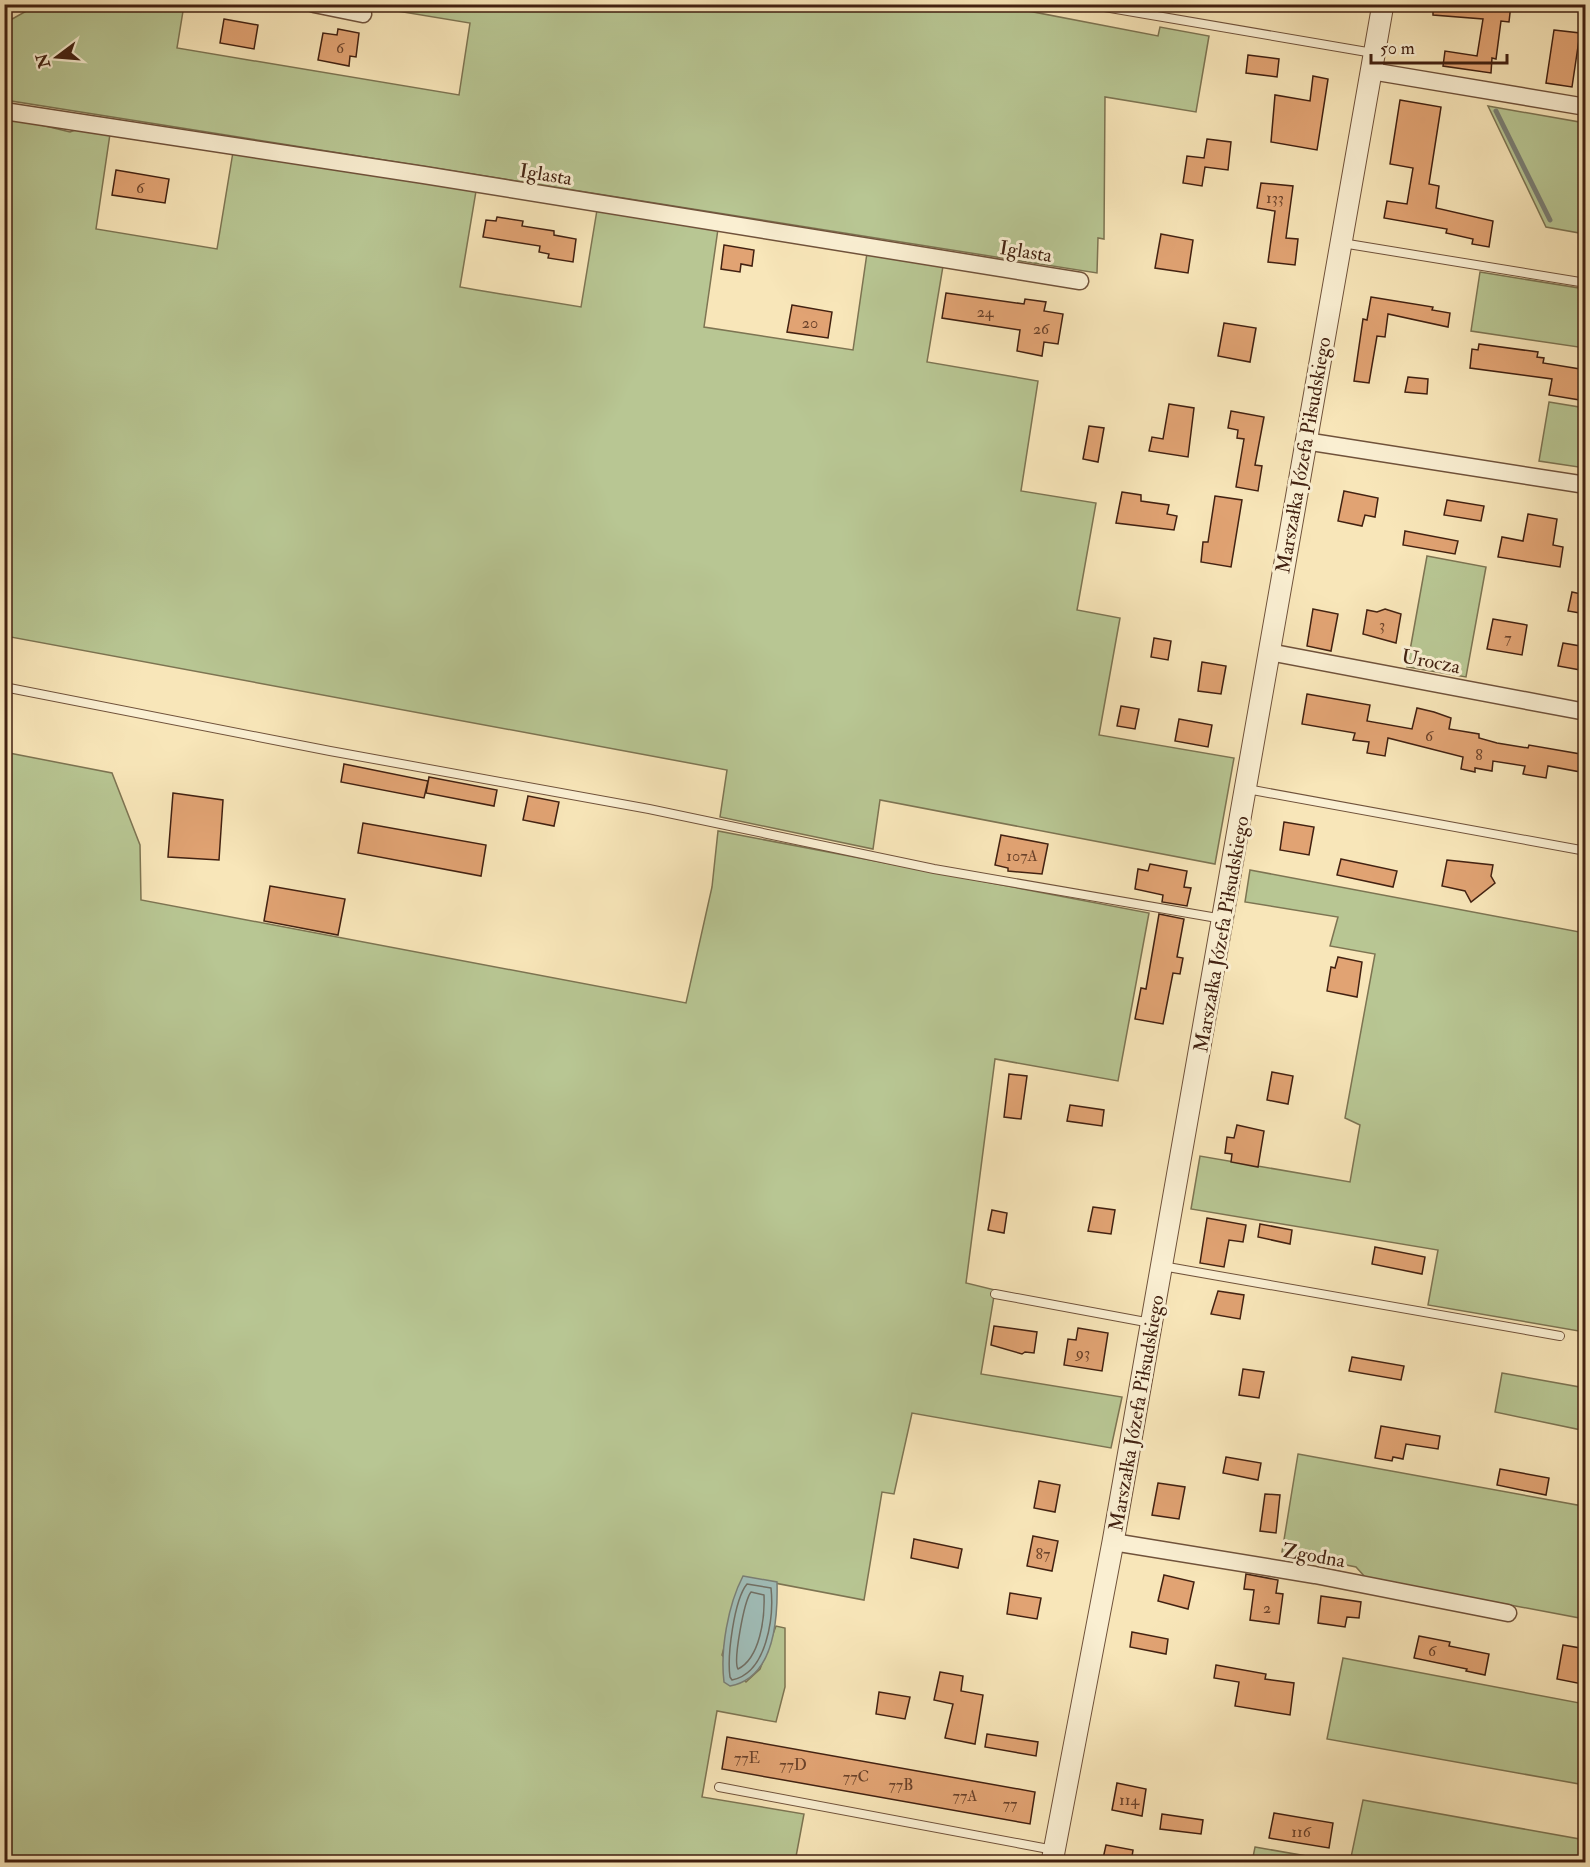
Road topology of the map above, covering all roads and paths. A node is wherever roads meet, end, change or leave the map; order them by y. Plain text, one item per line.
1 (314, 4) edge
2 (1087, 4) edge
3 (1383, 4) edge
4 (363, 14) dead end
5 (1372, 62) junction
6 (1586, 107) edge
7 (4, 111) edge
8 (1341, 243) junction
9 (1080, 281) dead end
10 (1586, 283) edge
11 (1305, 441) junction
12 (1586, 485) edge
13 (1269, 652) junction
14 (4, 687) edge
15 (1586, 712) edge
16 (1246, 789) junction
17 (1586, 851) edge
18 (1224, 919) junction
19 (1162, 1266) junction
20 (995, 1294) dead end
21 (1152, 1323) junction
22 (1560, 1336) dead end
23 (1113, 1542) junction
24 (1508, 1613) dead end
25 (719, 1787) dead end
26 (1053, 1856) edge

1 - 4 street
2 - 5 lane
3 - 5 street, Marszałka Józefa Piłsudskiego
5 - 6 street
5 - 8 street, Marszałka Józefa Piłsudskiego
7 - 9 street, Iglasta
8 - 10 lane
8 - 11 street, Marszałka Józefa Piłsudskiego
11 - 12 street
11 - 13 street, Marszałka Józefa Piłsudskiego
13 - 15 street, Urocza
13 - 16 street, Marszałka Józefa Piłsudskiego
14 - 18 lane
16 - 17 lane
16 - 18 street, Marszałka Józefa Piłsudskiego
18 - 19 street, Marszałka Józefa Piłsudskiego
19 - 21 street, Marszałka Józefa Piłsudskiego
19 - 22 lane
20 - 21 lane
21 - 23 street, Marszałka Józefa Piłsudskiego
23 - 24 street, Zgodna
23 - 26 street, Marszałka Józefa Piłsudskiego
25 - 26 lane

